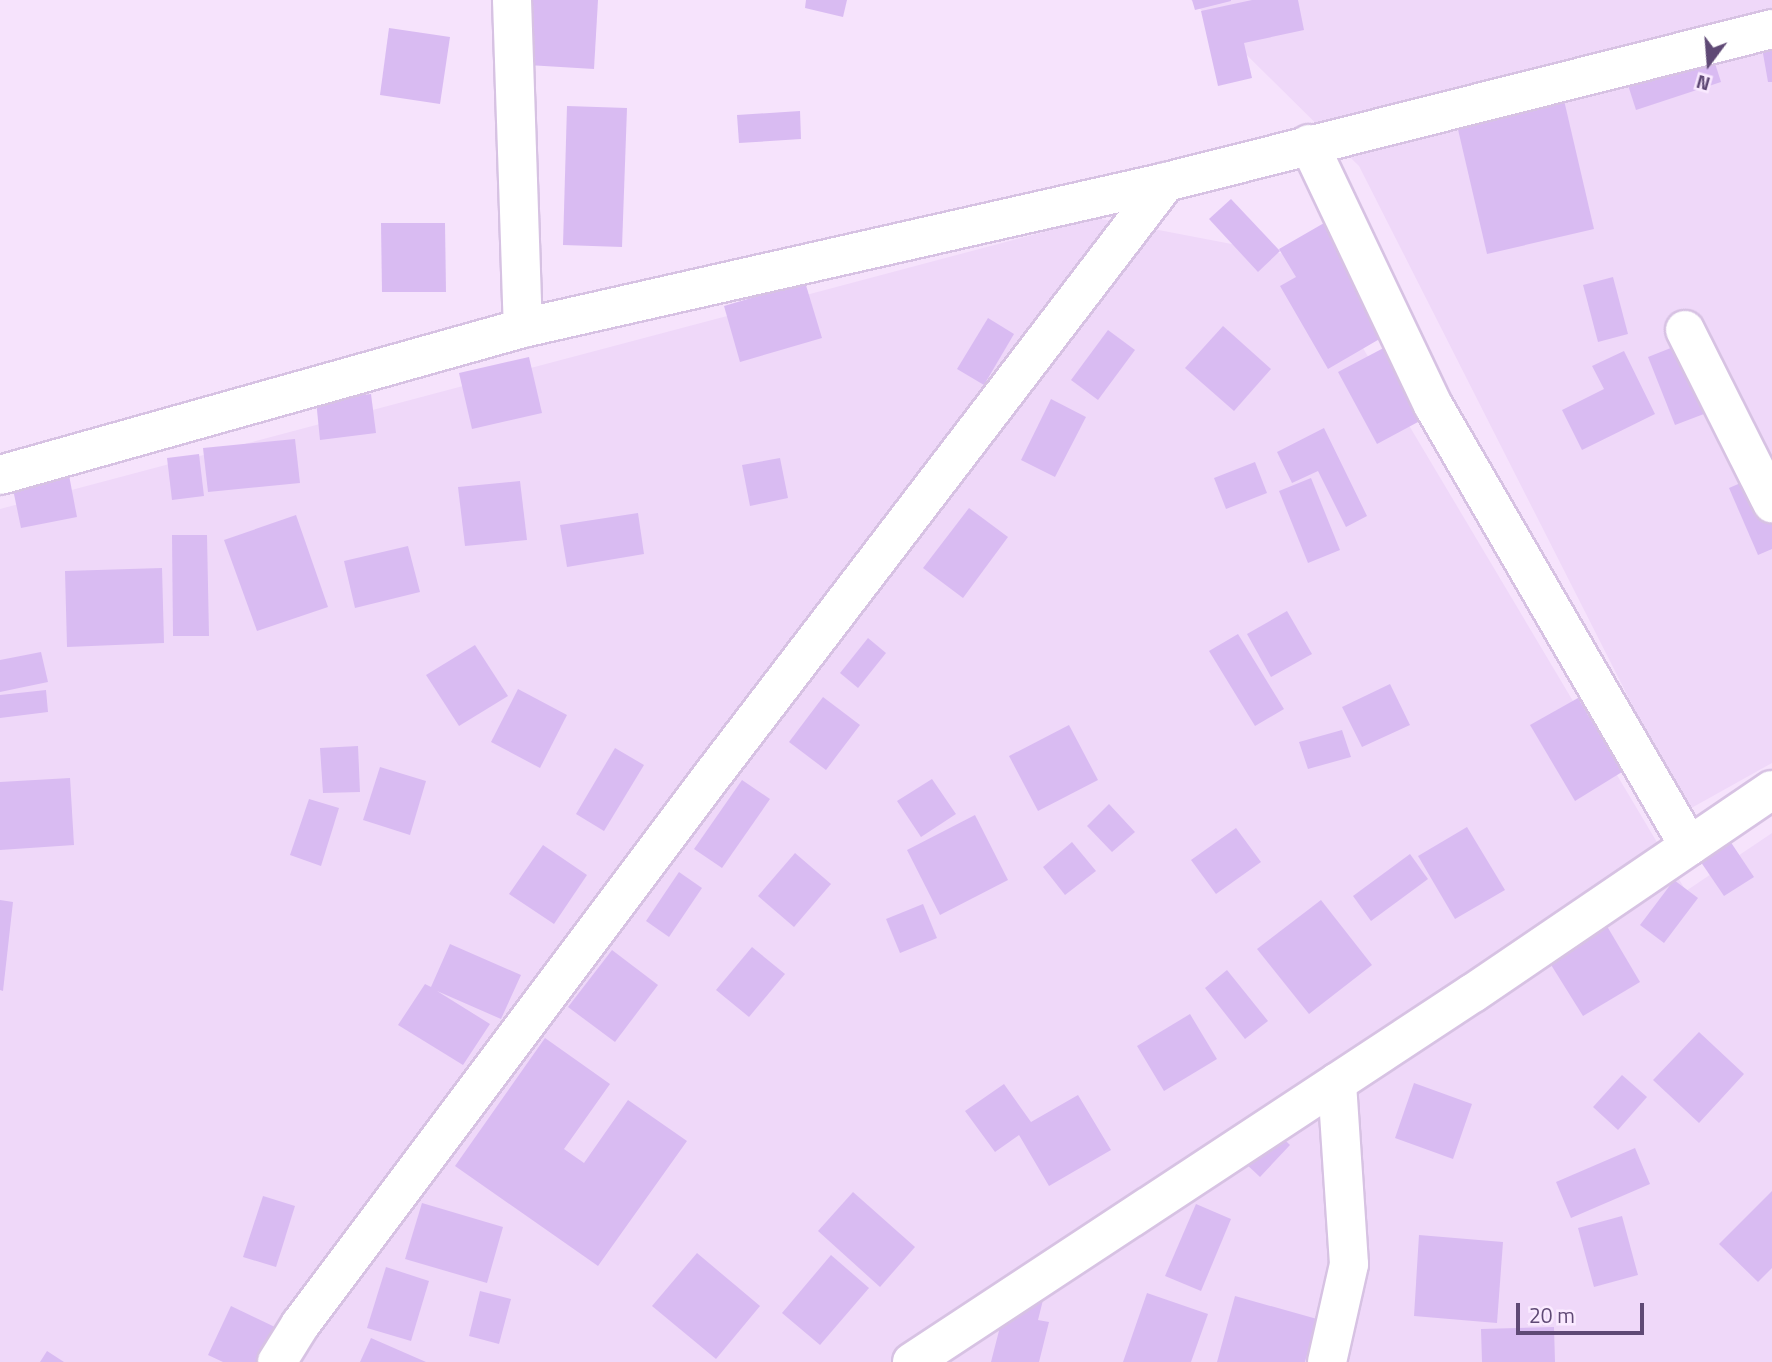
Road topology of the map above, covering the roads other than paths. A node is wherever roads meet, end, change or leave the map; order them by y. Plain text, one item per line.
1 (512, 0) edge
2 (1772, 29) edge
3 (1309, 144) junction
4 (1166, 182) junction
5 (523, 328) junction
6 (1685, 330) dead end
7 (0, 475) edge
8 (1772, 503) edge
9 (1772, 790) edge
10 (1689, 846) junction
11 (1337, 1082) junction
12 (277, 1362) edge
13 (912, 1362) edge
14 (1327, 1362) edge

1 - 5 street
2 - 3 street
3 - 4 street
3 - 10 street
4 - 5 street
4 - 12 street
5 - 7 street
6 - 8 street
9 - 10 street
10 - 11 street
11 - 13 street
11 - 14 street

